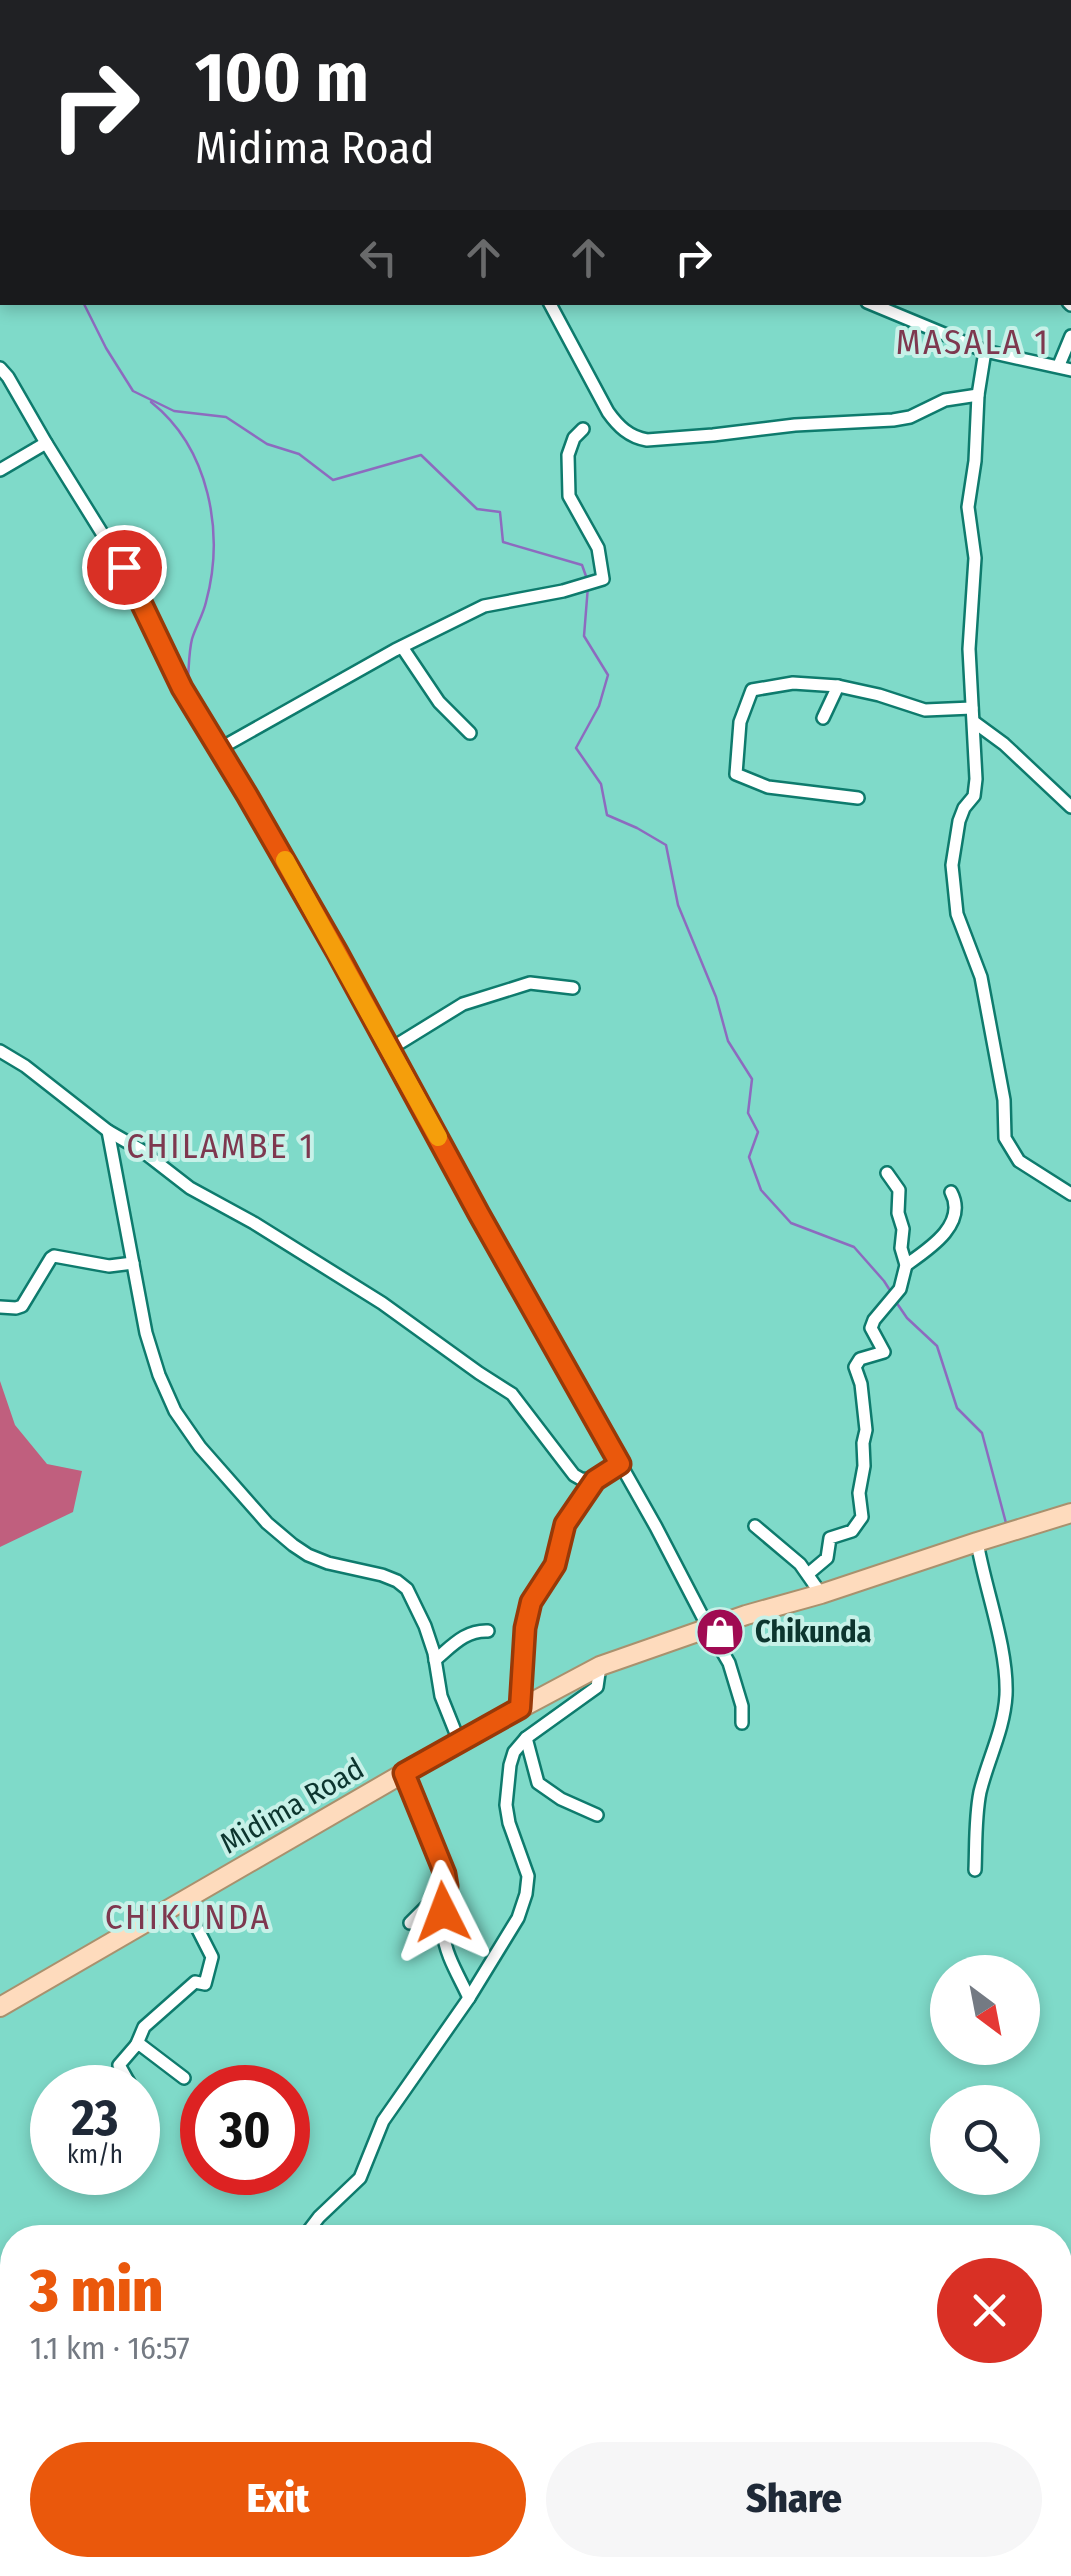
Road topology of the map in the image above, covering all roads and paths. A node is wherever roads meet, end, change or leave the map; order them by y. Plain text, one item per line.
1 (551, 305) edge
2 (874, 305) edge
3 (1071, 336) edge
4 (985, 351) junction
5 (1065, 367) edge
6 (0, 368) edge
7 (978, 394) junction
8 (583, 429) dead end
9 (46, 443) junction
10 (0, 470) edge
11 (402, 647) junction
12 (838, 686) junction
13 (972, 708) junction
14 (822, 718) dead end
15 (974, 722) junction
16 (470, 733) dead end
17 (219, 749) junction
18 (858, 798) dead end
19 (1071, 807) edge
20 (573, 988) dead end
21 (390, 1049) junction
22 (0, 1051) edge
23 (108, 1131) junction
24 (887, 1174) dead end
25 (951, 1192) dead end
26 (1071, 1194) edge
27 (133, 1263) junction
28 (906, 1265) junction
29 (0, 1307) edge
30 (620, 1464) junction
31 (595, 1480) junction
32 (1071, 1513) edge
33 (755, 1526) dead end
34 (977, 1542) junction
35 (808, 1574) junction
36 (821, 1594) junction
37 (708, 1627) junction
38 (488, 1630) dead end
39 (436, 1660) junction
40 (600, 1666) junction
41 (520, 1708) junction
42 (742, 1723) dead end
43 (526, 1738) junction
44 (458, 1741) junction
45 (404, 1773) junction
46 (598, 1815) dead end
47 (975, 1870) dead end
48 (447, 1886) junction
49 (183, 1900) junction
50 (410, 1923) dead end
51 (469, 1998) junction
52 (0, 2007) edge
53 (136, 2046) junction
54 (120, 2065) edge
55 (180, 2075) edge
56 (313, 2225) edge

1 - 7 street
2 - 4 street
3 - 5 street
4 - 5 street
4 - 7 street
6 - 9 street
7 - 13 street
8 - 11 street
9 - 10 street
9 - 17 street
11 - 16 street
11 - 17 street
12 - 13 street
12 - 14 street
12 - 18 street
13 - 15 street
15 - 19 street
15 - 26 street
17 - 21 street
20 - 21 street
21 - 30 street
22 - 23 street
23 - 27 street
23 - 31 street
24 - 28 street
25 - 28 street
27 - 29 street
27 - 39 street
28 - 35 street
30 - 31 street
30 - 37 street
31 - 41 street
32 - 34 main road, Midima Road
33 - 35 street
34 - 36 main road, Midima Road
34 - 47 street
35 - 36 street
36 - 37 main road, Midima Road
37 - 40 main road, Midima Road
37 - 42 street
38 - 39 street
39 - 44 street
40 - 41 main road, Midima Road
40 - 43 street
41 - 44 main road, Midima Road
43 - 46 street
43 - 51 street
44 - 45 main road, Midima Road
45 - 48 street
45 - 49 main road, Midima Road
48 - 50 street
48 - 51 street
49 - 52 main road, Midima Road
49 - 53 street
51 - 56 street
53 - 54 street
53 - 55 street

